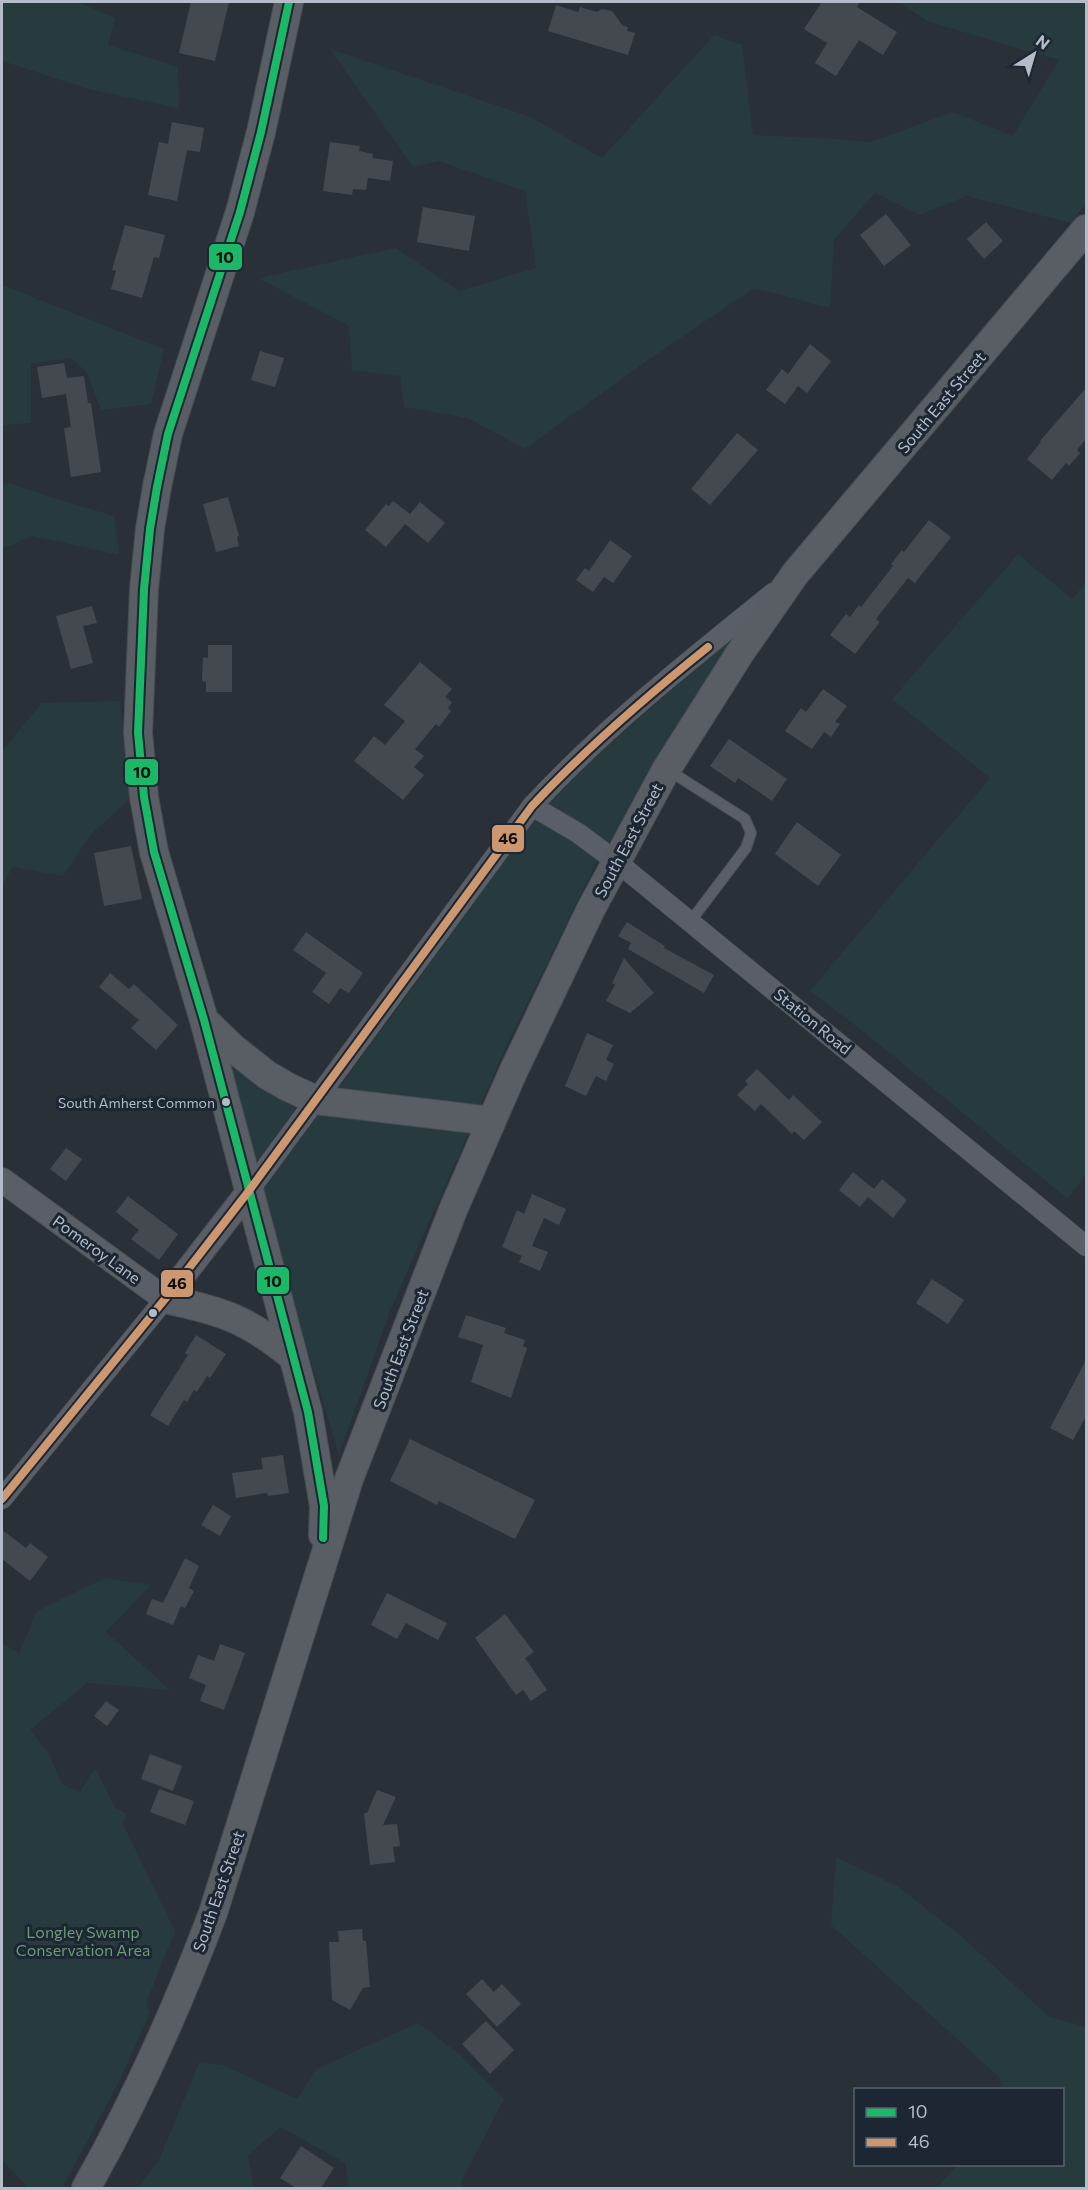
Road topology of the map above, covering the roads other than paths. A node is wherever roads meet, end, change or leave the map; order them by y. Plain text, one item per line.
1 (289, 2) edge
2 (1086, 229) edge
3 (795, 574) junction
4 (666, 770) junction
5 (532, 806) junction
6 (617, 862) junction
7 (690, 922) junction
8 (204, 1020) junction
9 (316, 1100) junction
10 (490, 1121) junction
11 (2, 1180) edge
12 (248, 1192) junction
13 (1086, 1246) edge
14 (165, 1299) junction
15 (292, 1356) junction
16 (315, 1457) junction
17 (356, 1462) junction
18 (2, 1499) edge
19 (317, 1581) junction
20 (86, 2188) edge

1 - 8 main road
2 - 3 main road, South East Street
3 - 4 main road, South East Street
3 - 5 street, South East Street
4 - 6 main road, South East Street
4 - 7 lane
5 - 6 street, Station Road
5 - 9 street, South East Street
6 - 7 street, Station Road
6 - 10 main road, South East Street
7 - 13 street, Station Road
8 - 9 main road
8 - 12 main road
9 - 10 main road
9 - 12 street, South East Street
10 - 17 main road, South East Street
11 - 14 street, Pomeroy Lane
12 - 14 street
12 - 15 main road, South East Street
14 - 15 main road, Pomeroy Lane
14 - 18 street
15 - 16 main road, South East Street
16 - 17 main road
16 - 19 main road, South East Street
17 - 19 main road, South East Street
19 - 20 main road, South East Street

